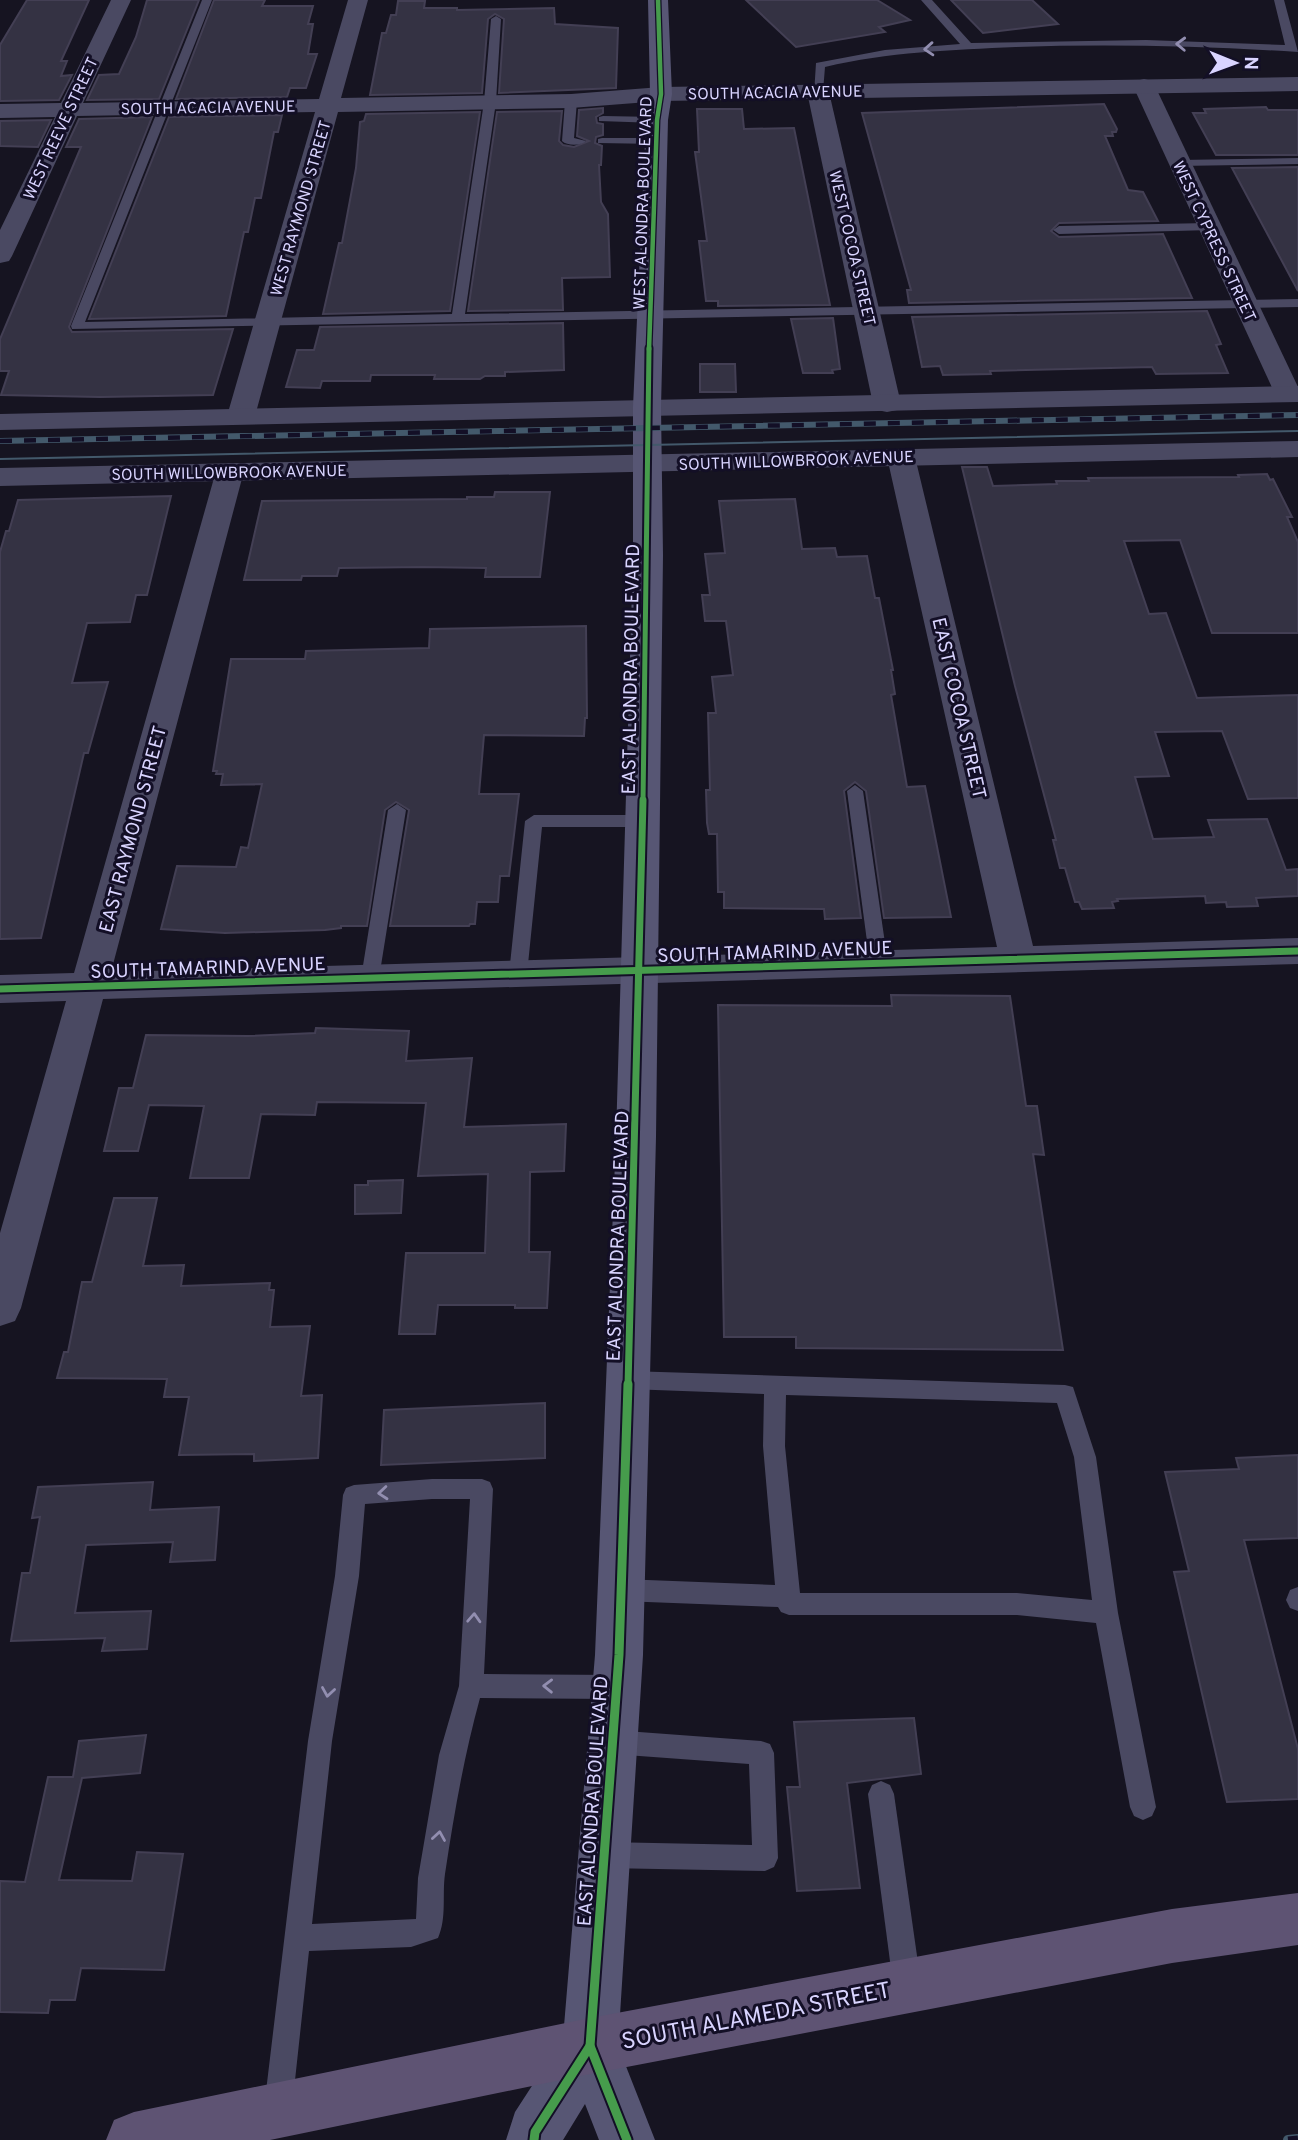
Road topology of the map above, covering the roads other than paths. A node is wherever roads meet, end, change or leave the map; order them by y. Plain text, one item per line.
1 (121, 0) edge
2 (207, 0) edge
3 (358, 0) edge
4 (658, 0) edge
5 (926, 0) edge
6 (1279, 0) edge
7 (496, 19) dead end
8 (968, 46) junction
9 (1295, 48) edge
10 (1298, 84) edge
11 (1144, 86) junction
12 (818, 92) junction
13 (661, 94) junction
14 (491, 102) junction
15 (329, 105) junction
16 (163, 108) junction
17 (69, 110) junction
18 (0, 111) edge
19 (574, 113) junction
20 (603, 120) dead end
21 (657, 131) junction
22 (580, 141) dead end
23 (602, 141) dead end
24 (1298, 161) edge
25 (1179, 163) junction
26 (1208, 227) junction
27 (1059, 230) dead end
28 (0, 256) edge
29 (1298, 303) edge
30 (1246, 305) junction
31 (866, 310) junction
32 (651, 315) junction
33 (458, 318) junction
34 (268, 321) junction
35 (1293, 394) edge
36 (887, 404) junction
37 (241, 416) junction
38 (648, 416) junction
39 (0, 422) edge
40 (1298, 449) edge
41 (901, 457) junction
42 (649, 464) junction
43 (230, 471) junction
44 (0, 477) edge
45 (855, 791) dead end
46 (397, 810) dead end
47 (642, 821) junction
48 (1298, 951) edge
49 (1018, 960) junction
50 (879, 964) junction
51 (640, 970) junction
52 (518, 974) junction
53 (370, 978) junction
54 (89, 986) junction
55 (0, 989) edge
56 (0, 1308) edge
57 (628, 1380) junction
58 (775, 1384) junction
59 (621, 1590) junction
60 (788, 1596) junction
61 (1107, 1613) junction
62 (471, 1686) junction
63 (616, 1687) junction
64 (612, 1742) junction
65 (881, 1794) dead end
66 (1143, 1807) dead end
67 (604, 1855) junction
68 (1298, 1919) edge
69 (298, 1938) junction
70 (908, 1986) junction
71 (590, 2046) junction
72 (278, 2110) junction
73 (134, 2140) edge
74 (534, 2140) edge
75 (627, 2140) edge

1 - 17 street, WEST REEVE STREET
2 - 16 lane
3 - 15 street, WEST RAYMOND STREET
4 - 13 main road, WEST ALONDRA BOULEVARD
5 - 8 lane
6 - 9 lane
7 - 14 lane
9 -> 8 lane
8 -> 12 lane
10 - 11 street, SOUTH ACACIA AVENUE
11 - 12 street, SOUTH ACACIA AVENUE
11 - 25 street, WEST CYPRESS STREET
12 - 13 street, SOUTH ACACIA AVENUE
12 - 31 street, WEST COCOA STREET
13 - 19 street, SOUTH ACACIA AVENUE
13 - 21 main road, WEST ALONDRA BOULEVARD
14 - 15 street, SOUTH ACACIA AVENUE
14 - 19 street, SOUTH ACACIA AVENUE
14 - 33 lane
15 - 16 street, SOUTH ACACIA AVENUE
15 - 34 street, WEST RAYMOND STREET
16 - 17 street, SOUTH ACACIA AVENUE
16 - 34 lane
17 - 18 street, SOUTH ACACIA AVENUE
17 - 28 street, WEST REEVE STREET
19 - 22 lane
20 - 21 lane
21 - 23 lane
21 - 32 main road, WEST ALONDRA BOULEVARD
24 - 25 lane
25 - 26 street, WEST CYPRESS STREET
26 - 27 lane
26 - 30 street, WEST CYPRESS STREET
29 - 30 lane
30 - 31 lane
30 - 35 street, WEST CYPRESS STREET
31 - 32 lane
31 - 36 street, WEST COCOA STREET
32 - 33 lane
32 - 38 main road, WEST ALONDRA BOULEVARD
33 - 34 lane
34 - 37 street, WEST RAYMOND STREET
35 - 36 street
36 - 38 street
37 - 38 street
37 - 39 street
38 - 42 main road, EAST ALONDRA BOULEVARD
40 - 41 street, SOUTH WILLOWBROOK AVENUE
41 - 42 street, SOUTH WILLOWBROOK AVENUE
41 - 49 street, EAST COCOA STREET
42 - 43 street, SOUTH WILLOWBROOK AVENUE
42 - 47 main road, EAST ALONDRA BOULEVARD
43 - 44 street, SOUTH WILLOWBROOK AVENUE
43 - 54 street, EAST RAYMOND STREET
45 - 50 lane
46 - 53 lane
47 - 51 main road, EAST ALONDRA BOULEVARD
47 - 52 lane
48 - 49 street, SOUTH TAMARIND AVENUE
49 - 50 street, SOUTH TAMARIND AVENUE
50 - 51 street, SOUTH TAMARIND AVENUE
51 - 52 street, SOUTH TAMARIND AVENUE
51 - 57 main road, EAST ALONDRA BOULEVARD
52 - 53 street, SOUTH TAMARIND AVENUE
53 - 54 street, SOUTH TAMARIND AVENUE
54 - 55 street, SOUTH TAMARIND AVENUE
54 - 56 street, EAST RAYMOND STREET
57 - 58 lane
57 - 59 main road, EAST ALONDRA BOULEVARD
58 - 60 lane
58 - 61 lane
59 - 60 lane
59 - 63 main road, EAST ALONDRA BOULEVARD
60 - 61 lane
61 - 66 lane
63 -> 62 lane
69 -> 62 lane
62 -> 69 lane
63 - 64 main road, EAST ALONDRA BOULEVARD
64 - 67 main road, EAST ALONDRA BOULEVARD
64 - 67 lane
65 - 70 lane
67 - 71 main road, EAST ALONDRA BOULEVARD
68 - 70 main road, SOUTH ALAMEDA STREET
69 - 72 lane
70 - 71 main road, SOUTH ALAMEDA STREET
71 - 72 main road, SOUTH ALAMEDA STREET
71 - 74 main road, EAST ALONDRA BOULEVARD
71 - 75 main road, EAST ALONDRA BOULEVARD
72 - 73 main road, SOUTH ALAMEDA STREET

